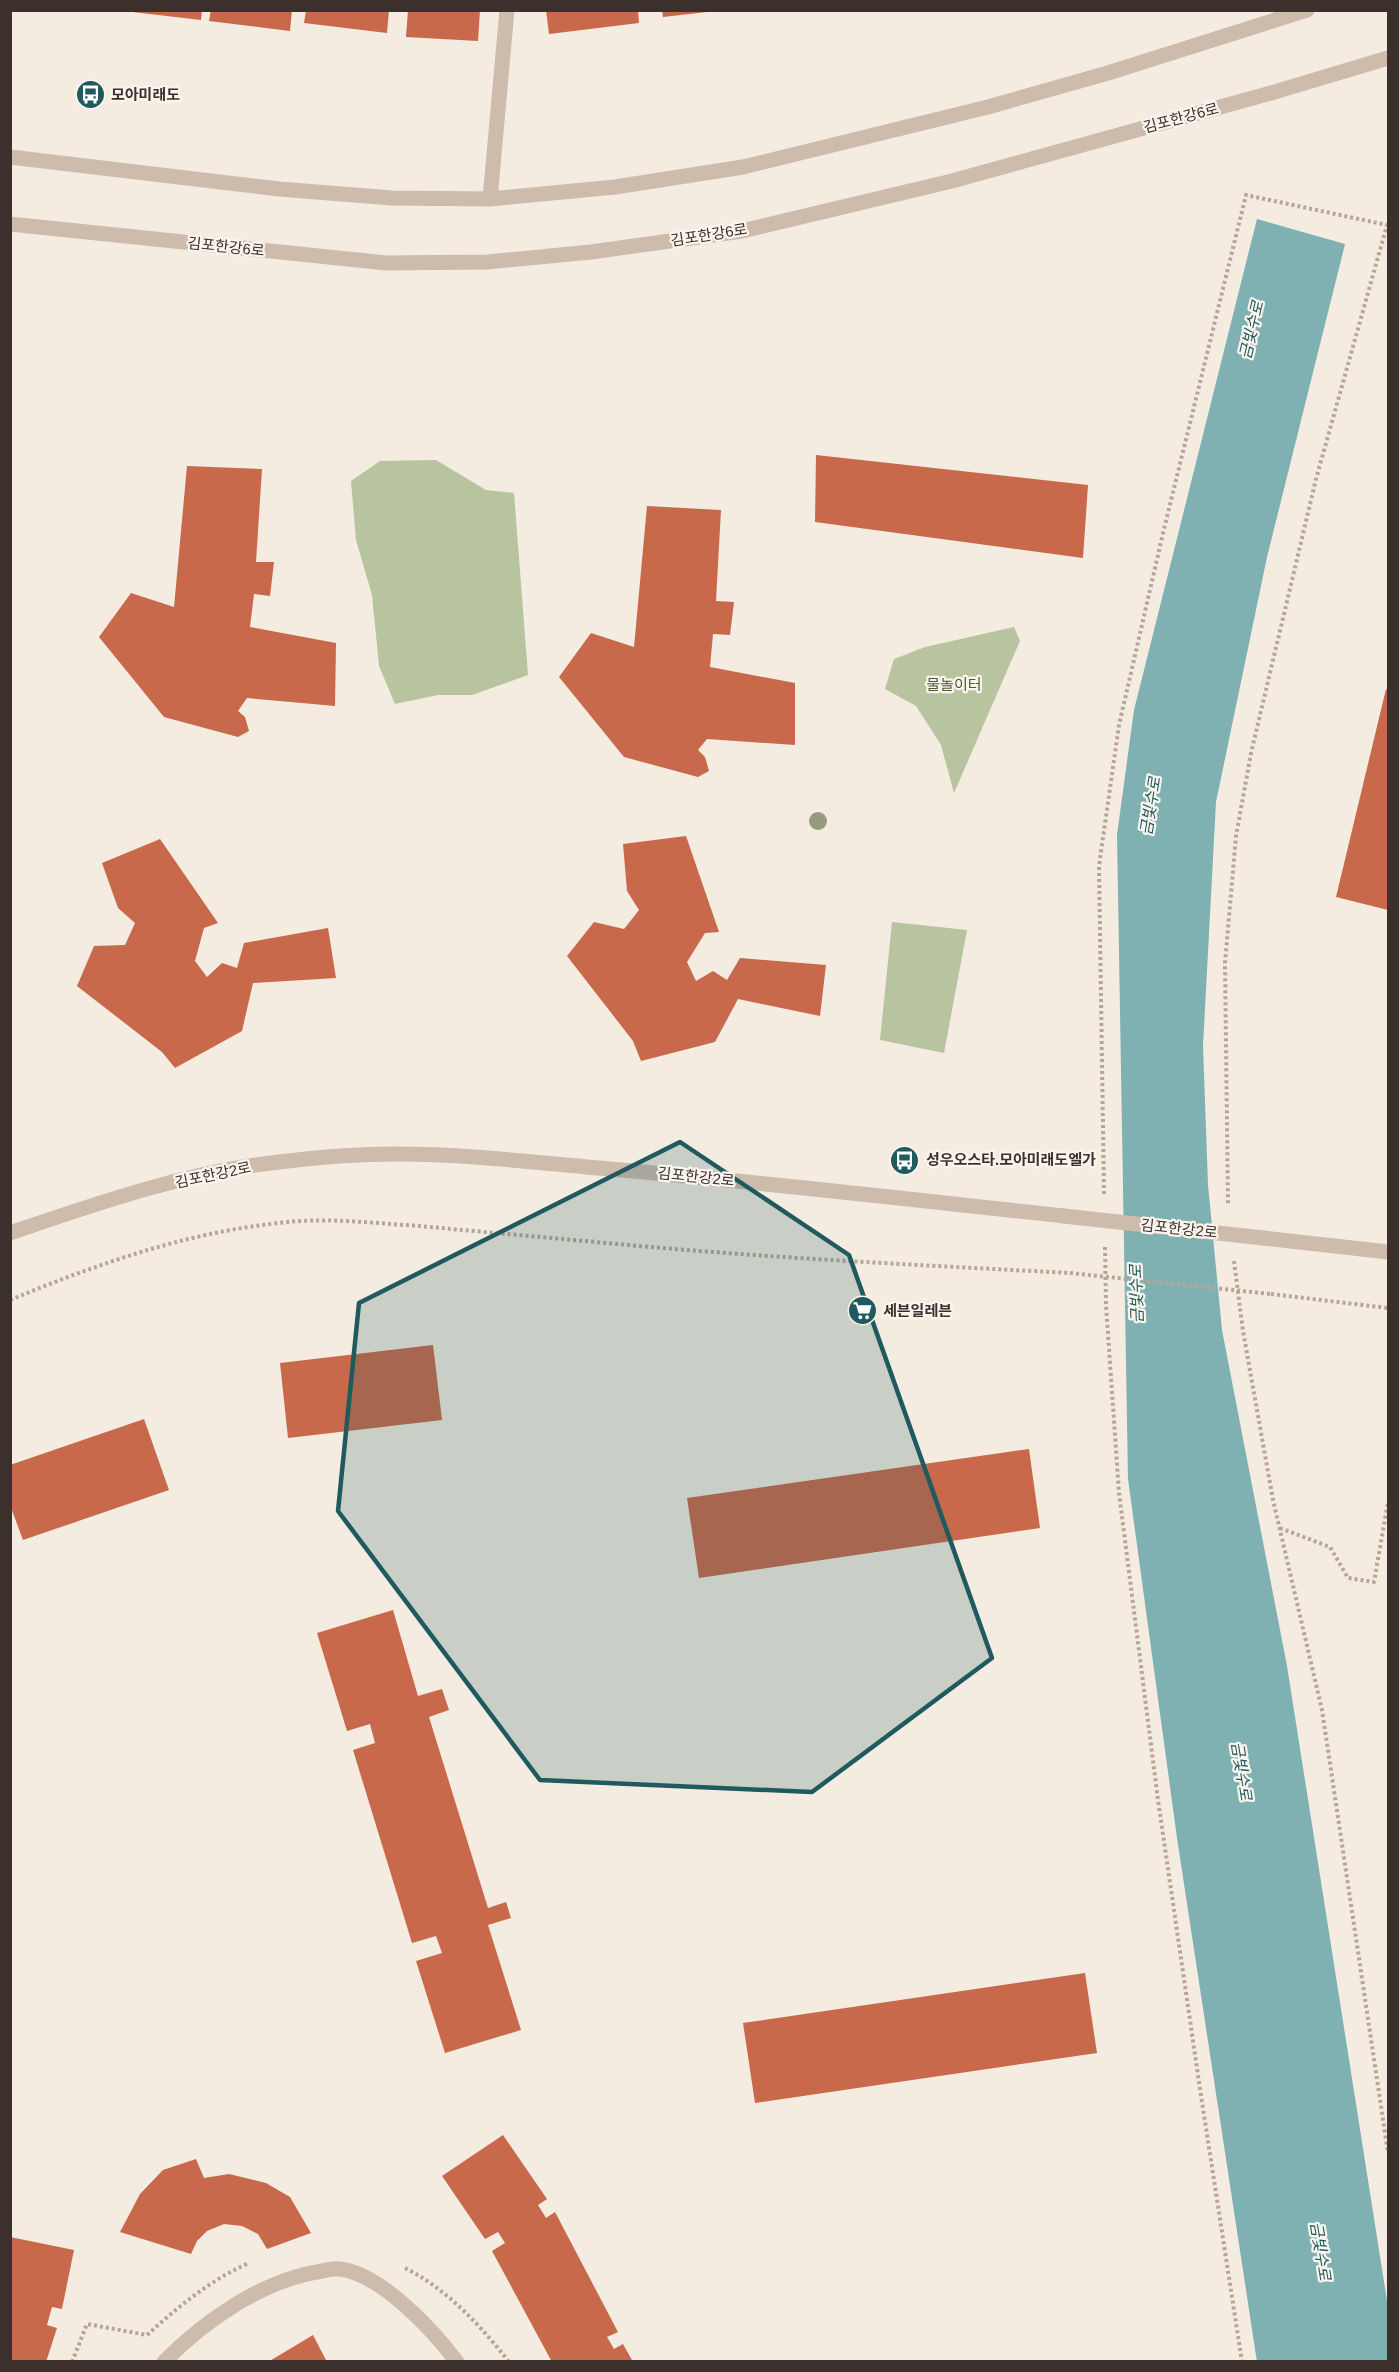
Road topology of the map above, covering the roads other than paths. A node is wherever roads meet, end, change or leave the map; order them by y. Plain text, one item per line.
1 (507, 10) edge
2 (1308, 10) edge
3 (1389, 58) edge
4 (10, 157) edge
5 (490, 199) junction
6 (10, 224) edge
7 (10, 1233) edge
8 (1389, 1252) edge
9 (164, 2361) edge
10 (457, 2361) edge

1 - 5 street
2 - 5 street
3 - 6 street, 김포한강6로
4 - 5 street
7 - 8 street, 김포한강2로, bridge
9 - 10 street

